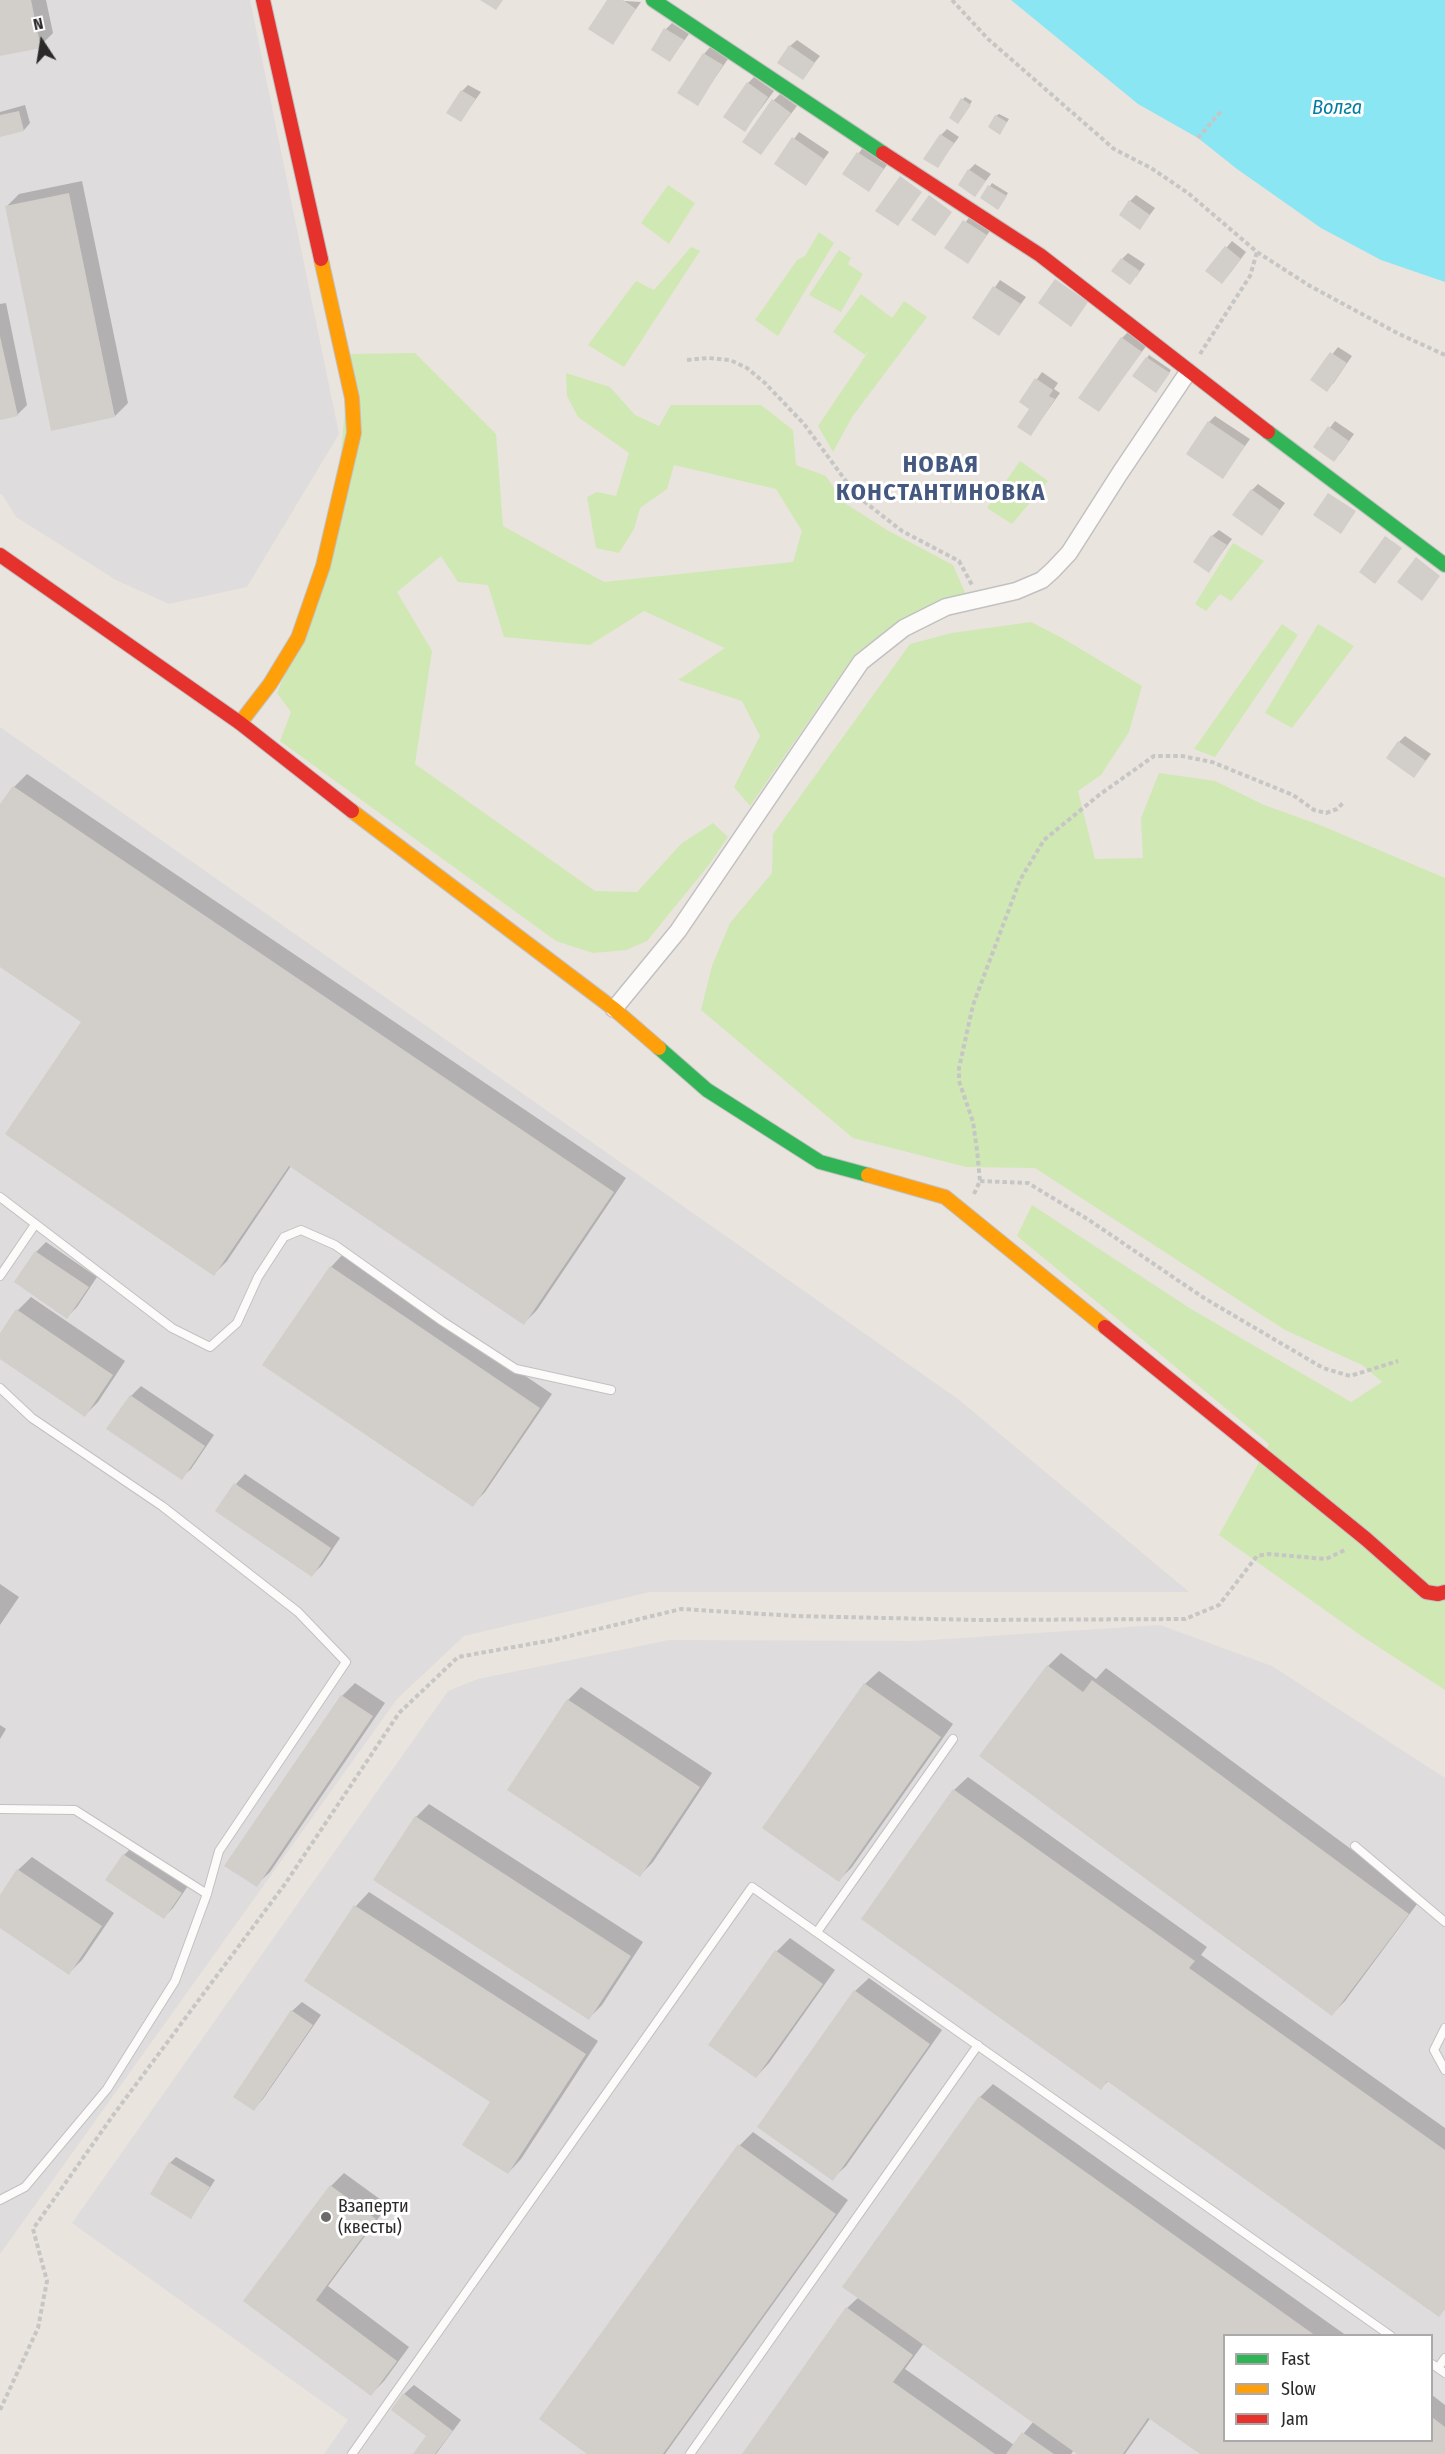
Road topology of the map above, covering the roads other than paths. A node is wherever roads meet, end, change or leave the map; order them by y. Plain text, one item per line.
1 (263, 0) edge
2 (653, 0) edge
3 (1188, 372) junction
4 (0, 555) edge
5 (1445, 565) edge
6 (240, 723) junction
7 (614, 1009) junction
8 (0, 1197) edge
9 (34, 1226) junction
10 (0, 1276) edge
11 (0, 1388) edge
12 (612, 1390) dead end
13 (1445, 1592) edge
14 (953, 1739) dead end
15 (0, 1809) edge
16 (1355, 1846) dead end
17 (207, 1894) junction
18 (1445, 1922) edge
19 (817, 1932) junction
20 (1445, 2028) edge
21 (978, 2045) junction
22 (1445, 2070) edge
23 (0, 2200) edge
24 (1388, 2334) edge
25 (1445, 2358) edge
26 (1438, 2368) edge
27 (352, 2454) edge
28 (690, 2454) edge

1 - 6 street
2 - 3 street
3 - 5 street
3 - 7 street
4 - 6 street
6 - 7 street
7 - 13 street
8 - 9 lane
9 - 10 lane
9 - 12 lane
11 - 17 lane
14 - 19 lane
15 - 17 lane
16 - 18 lane
17 - 23 lane
19 - 21 lane
19 - 27 lane
20 - 22 lane
21 - 24 lane
21 - 28 lane
25 - 26 lane

